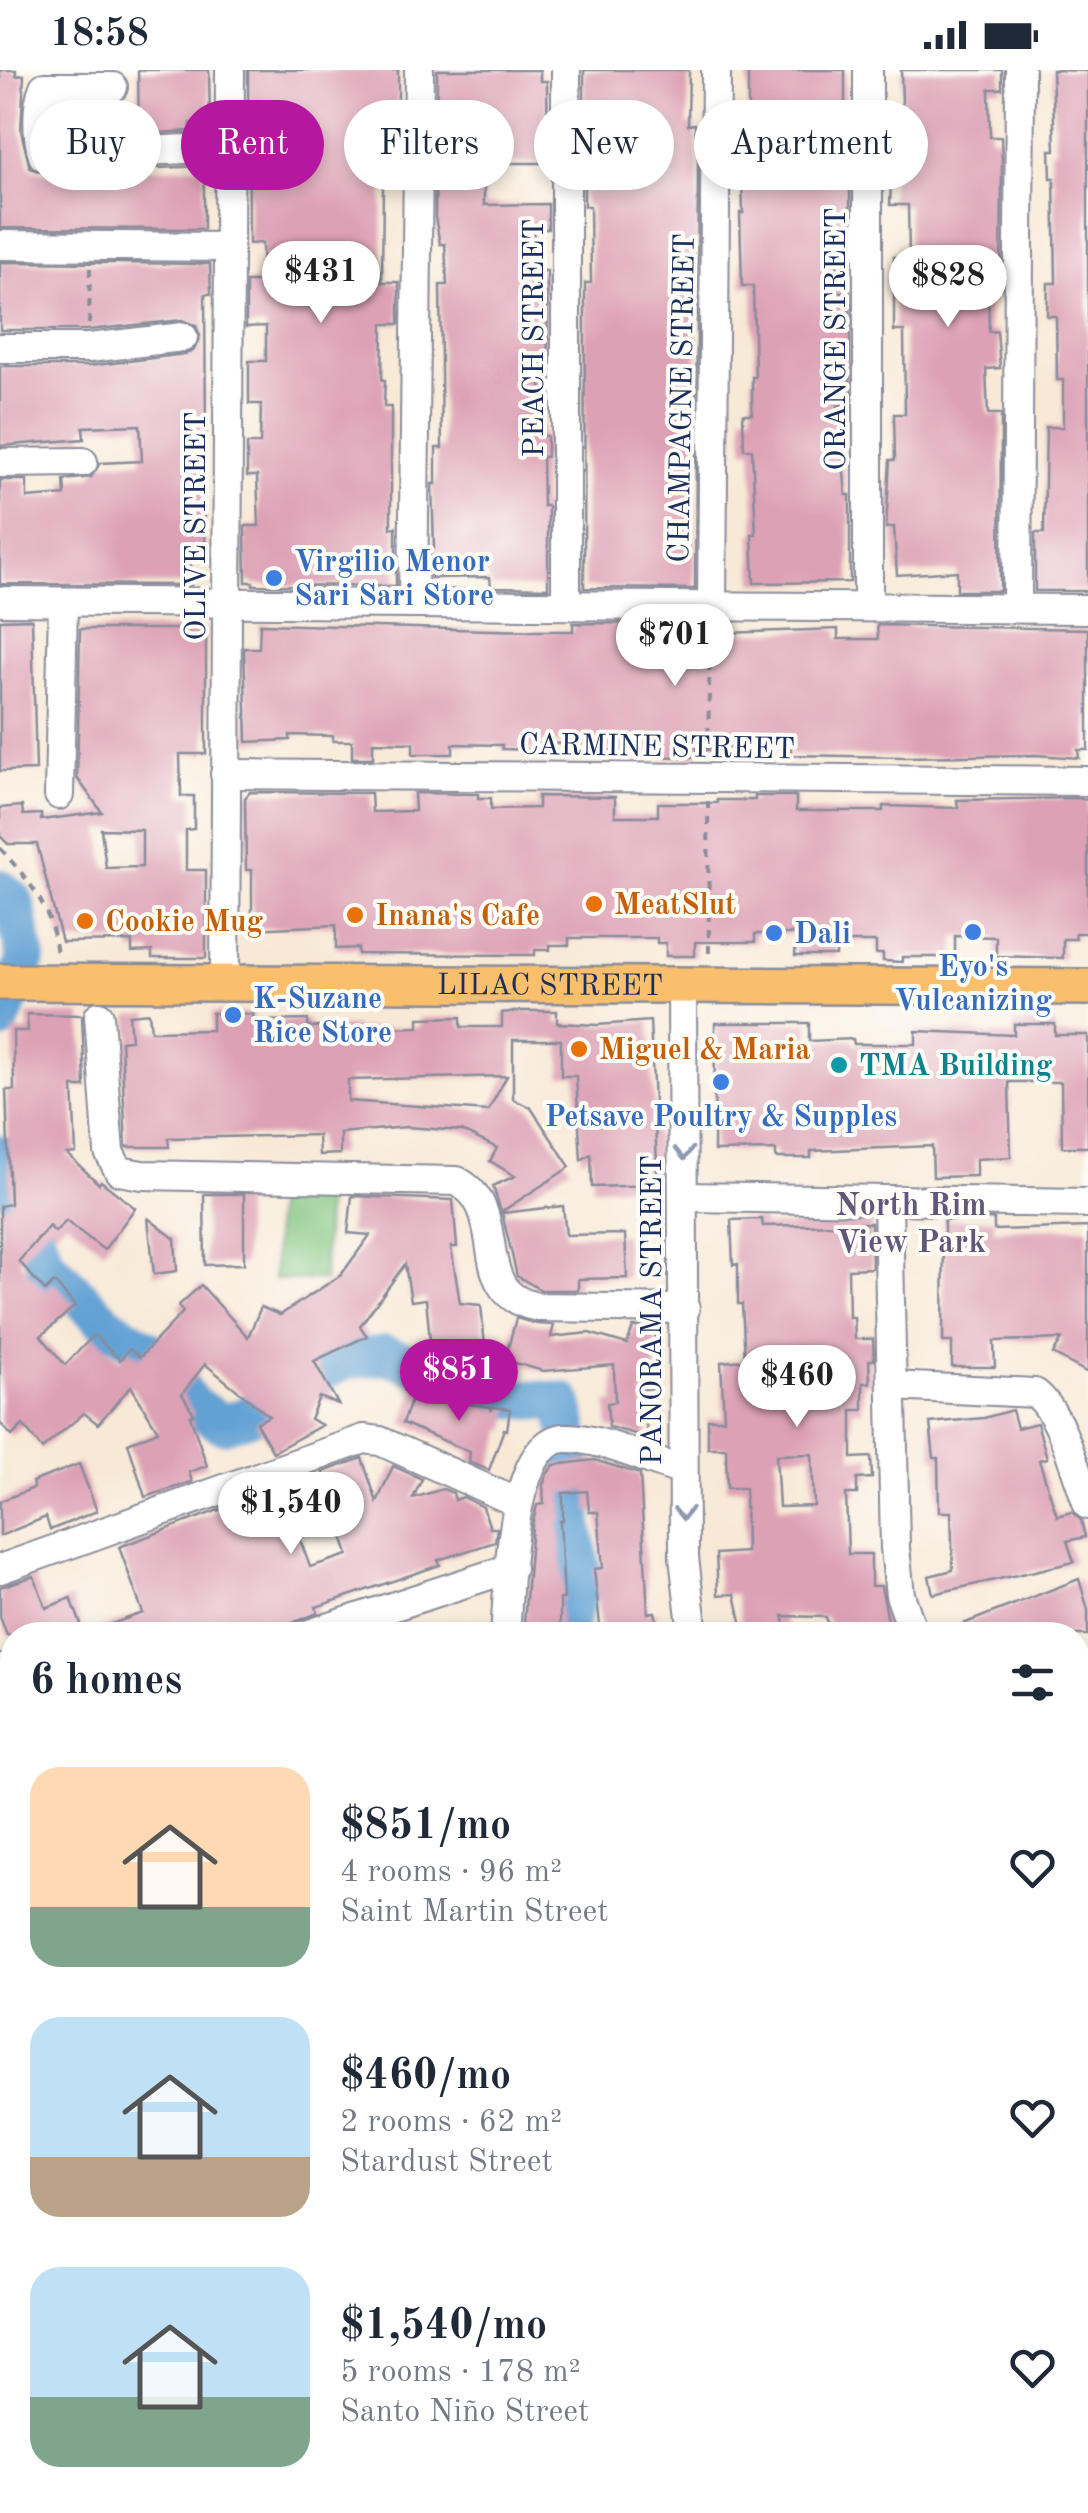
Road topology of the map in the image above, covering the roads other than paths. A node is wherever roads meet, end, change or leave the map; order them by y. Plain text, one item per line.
1 (230, 70) edge
2 (419, 70) edge
3 (566, 70) edge
4 (716, 70) edge
5 (868, 70) edge
6 (1020, 70) edge
7 (114, 87) dead end
8 (229, 100) edge
9 (181, 149) edge
10 (228, 190) edge
11 (0, 245) edge
12 (228, 246) junction
13 (183, 338) dead end
14 (0, 348) edge
15 (83, 462) dead end
16 (0, 463) edge
17 (0, 602) edge
18 (63, 602) junction
19 (227, 603) junction
20 (413, 604) junction
21 (566, 605) junction
22 (712, 606) junction
23 (868, 608) junction
24 (1017, 608) junction
25 (1088, 609) edge
26 (225, 774) junction
27 (1088, 782) edge
28 (58, 795) dead end
29 (5, 982) edge
30 (225, 982) junction
31 (682, 986) junction
32 (1088, 987) edge
33 (99, 1016) dead end
34 (684, 1197) junction
35 (888, 1202) junction
36 (1088, 1203) edge
37 (684, 1309) junction
38 (892, 1386) junction
39 (682, 1471) junction
40 (518, 1503) junction
41 (1088, 1504) edge
42 (512, 1568) junction
43 (0, 1570) edge
44 (346, 1622) edge
45 (506, 1622) edge
46 (692, 1622) edge
47 (909, 1622) edge

1 - 8 street, OLIVE STREET
2 - 20 street
3 - 21 street, PEACH STREET
4 - 22 street, CHAMPAGNE STREET
5 - 23 street, ORANGE STREET
6 - 24 street
7 - 9 street
10 - 12 street, OLIVE STREET
11 - 12 street
12 - 19 street, OLIVE STREET
13 - 14 street
15 - 16 street
17 - 18 street
18 - 19 street
18 - 28 street
19 - 20 street
19 - 26 street, OLIVE STREET
20 - 21 street
21 - 22 street
22 - 23 street
23 - 24 street
24 - 25 street
26 - 27 street, CARMINE STREET
26 - 30 street, OLIVE STREET
29 - 30 main road, LILAC STREET
30 - 31 main road, LILAC STREET
31 - 32 main road, LILAC STREET
31 -> 34 street, PANORAMA STREET
33 - 37 street
34 - 35 street
34 - 37 street, PANORAMA STREET
35 - 36 street
35 - 38 street
37 - 39 street, PANORAMA STREET
38 - 41 street
38 - 47 street
39 - 40 street
39 -> 46 street, PANORAMA STREET
40 - 42 street
40 - 43 street
42 - 44 street
42 - 45 street

